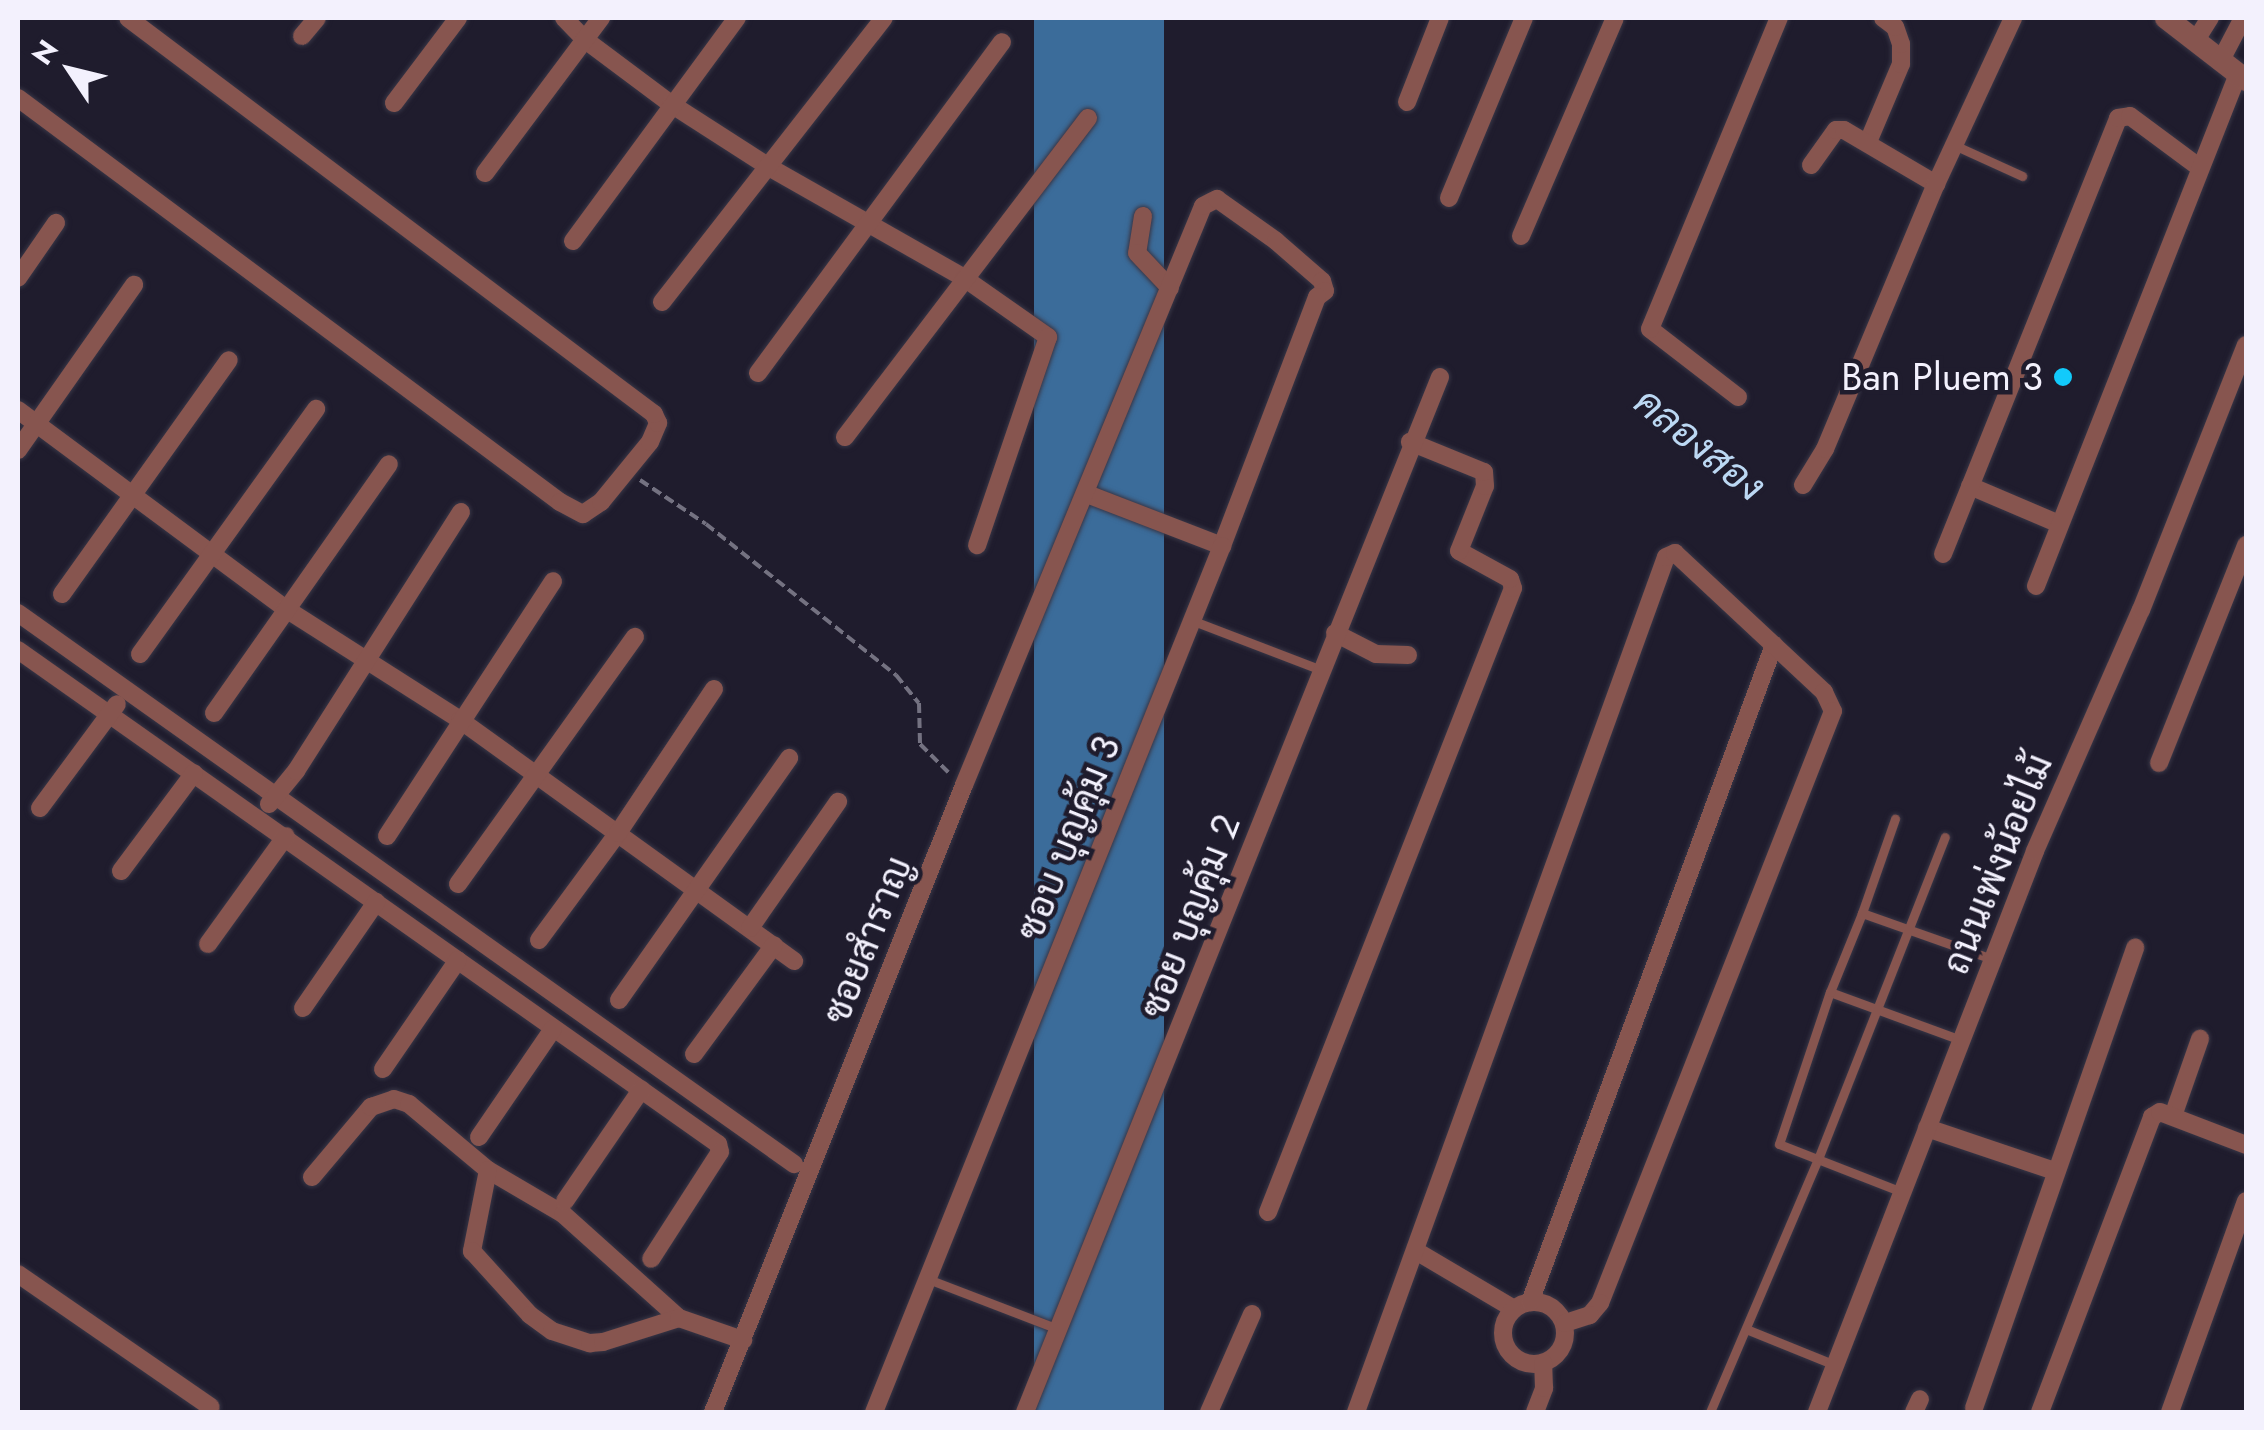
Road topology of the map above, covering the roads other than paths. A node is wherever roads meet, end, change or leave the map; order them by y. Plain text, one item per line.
1 (128, 18) edge
2 (316, 18) edge
3 (458, 18) edge
4 (564, 18) edge
5 (601, 18) edge
6 (737, 18) edge
7 (884, 18) edge
8 (1440, 18) edge
9 (1524, 18) edge
10 (1614, 18) edge
11 (1779, 18) edge
12 (1883, 18) edge
13 (2013, 18) edge
14 (2166, 18) edge
15 (2210, 18) edge
16 (2243, 18) edge
17 (302, 36) dead end
18 (584, 39) junction
19 (2196, 40) junction
20 (1002, 42) dead end
21 (2235, 72) edge
22 (18, 98) edge
23 (1407, 102) dead end
24 (394, 103) dead end
25 (671, 104) junction
26 (1088, 118) dead end
27 (1868, 142) junction
28 (1954, 145) junction
29 (1811, 165) dead end
30 (2199, 166) junction
31 (770, 167) junction
32 (484, 172) dead end
33 (2022, 176) dead end
34 (1936, 184) junction
35 (1450, 198) dead end
36 (1143, 216) dead end
37 (868, 220) junction
38 (56, 223) dead end
39 (1521, 236) dead end
40 (573, 240) dead end
41 (18, 278) edge
42 (964, 278) junction
43 (134, 285) dead end
44 (1170, 288) junction
45 (1325, 290) joint
46 (662, 302) dead end
47 (2246, 345) edge
48 (229, 360) dead end
49 (758, 374) dead end
50 (1440, 378) dead end
51 (1738, 396) dead end
52 (18, 410) edge
53 (316, 410) dead end
54 (35, 424) junction
55 (845, 437) dead end
56 (1410, 442) junction
57 (18, 450) edge
58 (389, 464) dead end
59 (1803, 485) dead end
60 (1970, 486) junction
61 (1087, 494) junction
62 (134, 498) junction
63 (461, 512) dead end
64 (2060, 524) junction
65 (977, 545) dead end
66 (2246, 545) edge
67 (1222, 546) junction
68 (210, 554) junction
69 (1943, 554) dead end
70 (553, 581) dead end
71 (2036, 586) dead end
72 (62, 594) dead end
73 (286, 609) junction
74 (18, 614) edge
75 (1191, 620) junction
76 (1336, 633) junction
77 (635, 637) dead end
78 (1774, 645) junction
79 (18, 650) edge
80 (140, 654) dead end
81 (1408, 655) dead end
82 (366, 660) junction
83 (1321, 670) junction
84 (714, 690) dead end
85 (126, 691) junction
86 (111, 712) junction
87 (214, 712) dead end
88 (460, 720) junction
89 (790, 758) dead end
90 (2159, 763) dead end
91 (194, 773) junction
92 (537, 776) junction
93 (276, 795) junction
94 (838, 802) dead end
95 (40, 808) dead end
96 (260, 817) junction
97 (1895, 819) dead end
98 (618, 833) junction
99 (286, 836) junction
100 (387, 836) dead end
101 (1945, 837) dead end
102 (121, 870) dead end
103 (458, 884) dead end
104 (696, 890) junction
105 (376, 902) junction
106 (1862, 913) junction
107 (750, 928) junction
108 (1906, 930) junction
109 (538, 940) dead end
110 (208, 944) dead end
111 (774, 945) junction
112 (2135, 947) dead end
113 (1992, 959) junction
114 (458, 960) junction
115 (794, 961) dead end
116 (1830, 992) junction
117 (619, 1000) dead end
118 (304, 1008) dead end
119 (1877, 1012) junction
120 (553, 1029) junction
121 (1962, 1040) junction
122 (2200, 1040) dead end
123 (694, 1054) dead end
124 (384, 1069) dead end
125 (640, 1090) junction
126 (2173, 1116) junction
127 (1927, 1128) junction
128 (479, 1137) dead end
129 (2246, 1144) edge
130 (1818, 1159) junction
131 (794, 1164) dead end
132 (488, 1170) junction
133 (2056, 1171) junction
134 (312, 1177) dead end
135 (1902, 1192) junction
136 (564, 1200) dead end
137 (2246, 1200) edge
138 (1268, 1212) dead end
139 (1416, 1252) junction
140 (652, 1260) dead end
141 (18, 1274) edge
142 (926, 1278) junction
143 (1522, 1305) junction
144 (1252, 1314) dead end
145 (678, 1318) junction
146 (1565, 1324) junction
147 (1058, 1329) junction
148 (1746, 1330) junction
149 (742, 1340) junction
150 (1543, 1364) junction
151 (1835, 1364) junction
152 (211, 1407) dead end
153 (1974, 1408) dead end
154 (713, 1412) edge
155 (874, 1412) edge
156 (1025, 1412) edge
157 (1210, 1412) edge
158 (1356, 1412) edge
159 (1535, 1412) edge
160 (1710, 1412) edge
161 (1816, 1412) edge
162 (2040, 1412) edge
163 (2170, 1412) edge

1 - 22 street
2 - 17 street
3 - 24 street
4 - 18 street
5 - 18 street
6 - 25 street
7 - 31 street
8 - 23 street
9 - 35 street
10 - 39 street
11 - 51 street
12 - 27 street
13 - 28 street
14 - 19 street
15 - 19 street
16 - 21 street
18 - 25 street
18 - 32 street
19 - 21 street
20 - 37 street
21 - 30 street
25 - 31 street
25 - 40 street
26 - 42 street
27 - 29 street
27 - 34 street
28 - 33 lane
28 - 34 street
30 - 60 street
30 - 64 street
31 - 37 street
31 - 46 street
34 - 59 street
36 - 44 street
37 - 42 street
37 - 49 street
38 - 41 street
42 - 55 street
42 - 65 street
43 - 54 street
44 - 45 street, ซอยสำราญ
44 - 61 street, ซอยสำราญ
45 - 67 street, ซอบ บุญคุ้ม 3
47 - 113 street, ถนนเพ่งน้อยไม้
48 - 62 street
50 - 56 street, ซอย บุญคุ้ม 2
52 - 54 street
53 - 68 street
54 - 57 street
54 - 62 street
56 - 76 street, ซอย บุญคุ้ม 2
56 - 138 street
58 - 73 street
60 - 64 street
60 - 69 street
61 - 67 street
61 - 149 street, ซอยสำราญ
62 - 68 street
62 - 72 street
63 - 82 street
64 - 71 street
66 - 90 street
67 - 75 street, ซอบ บุญคุ้ม 3
68 - 73 street
68 - 80 street
70 - 88 street
73 - 82 street
73 - 87 street
74 - 85 street
75 - 83 lane
75 - 142 street, ซอบ บุญคุ้ม 3
76 - 81 street
76 - 83 street, ซอย บุญคุ้ม 2
77 - 92 street
78 - 139 street
78 - 143 street
78 - 146 street
79 - 86 street
82 - 88 street
82 - 93 street
83 - 147 street, ซอย บุญคุ้ม 2
84 - 98 street
85 - 86 street
85 - 93 street
86 - 91 street
86 - 95 street
88 - 92 street
88 - 100 street
89 - 104 street
91 - 96 street
91 - 102 street
92 - 98 street
92 - 103 street
93 - 96 street
93 - 131 street
94 - 107 street
96 - 99 street
97 - 106 lane
98 - 104 street
98 - 109 street
99 - 105 street
99 - 110 street
101 - 108 lane
104 - 107 street
104 - 117 street
105 - 114 street
105 - 118 street
106 - 108 lane
106 - 116 lane
107 - 111 street
108 - 113 lane
108 - 119 lane
111 - 115 street
111 - 123 street
112 - 133 street
113 - 121 street, ถนนเพ่งน้อยไม้
114 - 120 street
114 - 124 street
116 - 119 lane
116 - 130 lane
119 - 121 lane
119 - 130 lane
120 - 125 street
120 - 128 street
121 - 127 street, ถนนเพ่งน้อยไม้
122 - 126 street
125 - 136 street
125 - 140 street
126 - 129 street
126 - 162 street
127 - 133 street
127 - 135 street, ถนนเพ่งน้อยไม้
130 - 135 lane
130 - 148 lane
132 - 134 street
132 - 145 street
132 - 145 street
133 - 153 street
135 - 151 street, ถนนเพ่งน้อยไม้
137 - 163 street
139 - 143 street
139 - 158 street
141 - 152 street
142 - 147 lane
142 - 155 street, ซอบ บุญคุ้ม 3
143 - 146 street
143 - 150 street
144 - 157 street
145 - 149 street
146 - 150 street
147 - 156 street, ซอย บุญคุ้ม 2
148 - 151 lane
148 - 160 lane
149 - 154 street, ซอยสำราญ
150 - 159 street
151 - 161 street, ถนนเพ่งน้อยไม้

